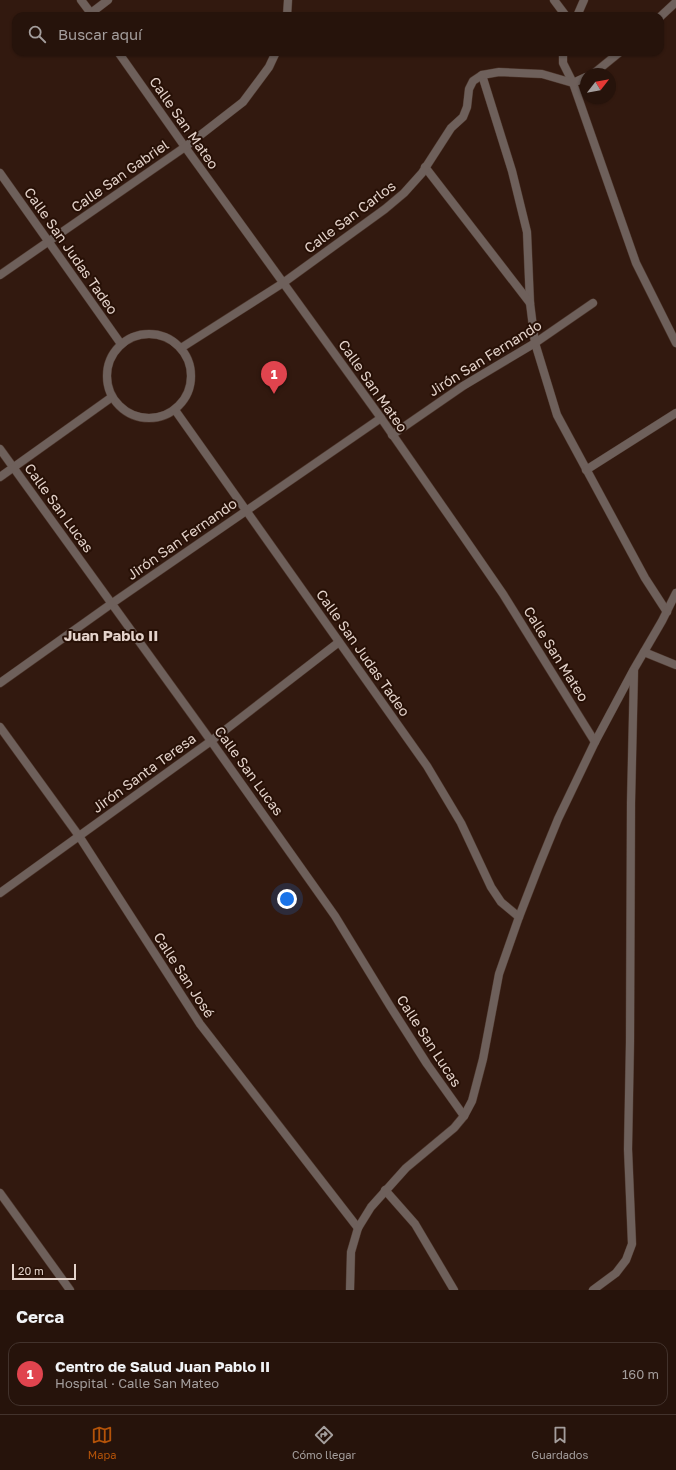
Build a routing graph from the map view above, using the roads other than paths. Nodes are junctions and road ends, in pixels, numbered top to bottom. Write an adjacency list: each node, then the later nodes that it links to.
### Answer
1 (81, 0): 7 (street)
2 (108, 0): 8 (street)
3 (288, 0): 9 (street)
4 (554, 0): 10 (street)
5 (584, 0): 11 (street)
6 (676, 2): 12 (street)
7 (90, 12)
8 (95, 12)
9 (287, 12)
10 (563, 12)
11 (579, 12)
12 (664, 13)
13 (121, 56): 21 (street, Calle San Mateo)
14 (274, 56): 21 (street, Calle San Gabriel)
15 (563, 56): 20 (street)
16 (615, 56): 17 (street)
17 (600, 68)
18 (482, 75): 20 (street); 22 (street, Calle San Carlos); 27 (street)
19 (580, 80): 20 (street)
20 (573, 83): 30 (street)
21 (185, 147): 24 (street, Calle San Gabriel); 26 (street, Calle San Mateo)
22 (425, 167): 26 (street, Calle San Carlos); 27 (street)
23 (0, 173): 24 (street, Calle San Judas Tadeo)
24 (49, 241): 25 (street, Calle San Gabriel); 31 (street, Calle San Judas Tadeo)
25 (0, 275)
26 (283, 283): 32 (street, Calle San Carlos); 36 (street, Calle San Mateo)
27 (530, 303): 29 (street)
28 (593, 303): 29 (street, Jirón San Fernando)
29 (536, 343): 37 (street, Jirón San Fernando); 40 (street)
30 (676, 343)
31 (121, 344): 32 (street); 33 (street)
32 (181, 348): 34 (street)
33 (112, 397): 34 (street); 39 (street)
34 (175, 410): 42 (street, Calle San Judas Tadeo)
35 (676, 413): 40 (street)
36 (381, 418): 37 (street, Calle San Mateo); 42 (street, Jirón San Fernando)
37 (392, 435): 53 (street, Calle San Mateo)
38 (0, 449): 39 (street, Calle San Lucas)
39 (14, 467): 41 (street); 44 (street, Calle San Lucas)
40 (586, 470): 45 (street)
41 (0, 477)
42 (247, 510): 44 (street, Jirón San Fernando); 46 (street, Calle San Judas Tadeo)
43 (676, 593): 45 (street)
44 (111, 604): 50 (street, Jirón San Fernando); 52 (street, Calle San Lucas)
45 (666, 612): 47 (street)
46 (339, 642): 52 (street, Jirón Santa Teresa); 56 (street, Calle San Judas Tadeo)
47 (644, 652): 48 (street); 49 (street)
48 (676, 665)
49 (634, 669): 53 (street); 64 (street)
50 (0, 683)
51 (0, 727): 54 (street, Calle San José)
52 (211, 740): 54 (street, Jirón Santa Teresa); 57 (street, Calle San Lucas)
53 (595, 742): 56 (street)
54 (79, 836): 55 (street, Jirón Santa Teresa); 60 (street, Calle San José)
55 (0, 893)
56 (519, 917): 57 (street)
57 (464, 1116): 58 (street)
58 (385, 1190): 60 (street); 63 (street)
59 (0, 1193): 61 (street)
60 (358, 1228): 62 (street)
61 (70, 1290)
62 (350, 1290)
63 (454, 1290)
64 (593, 1290)

